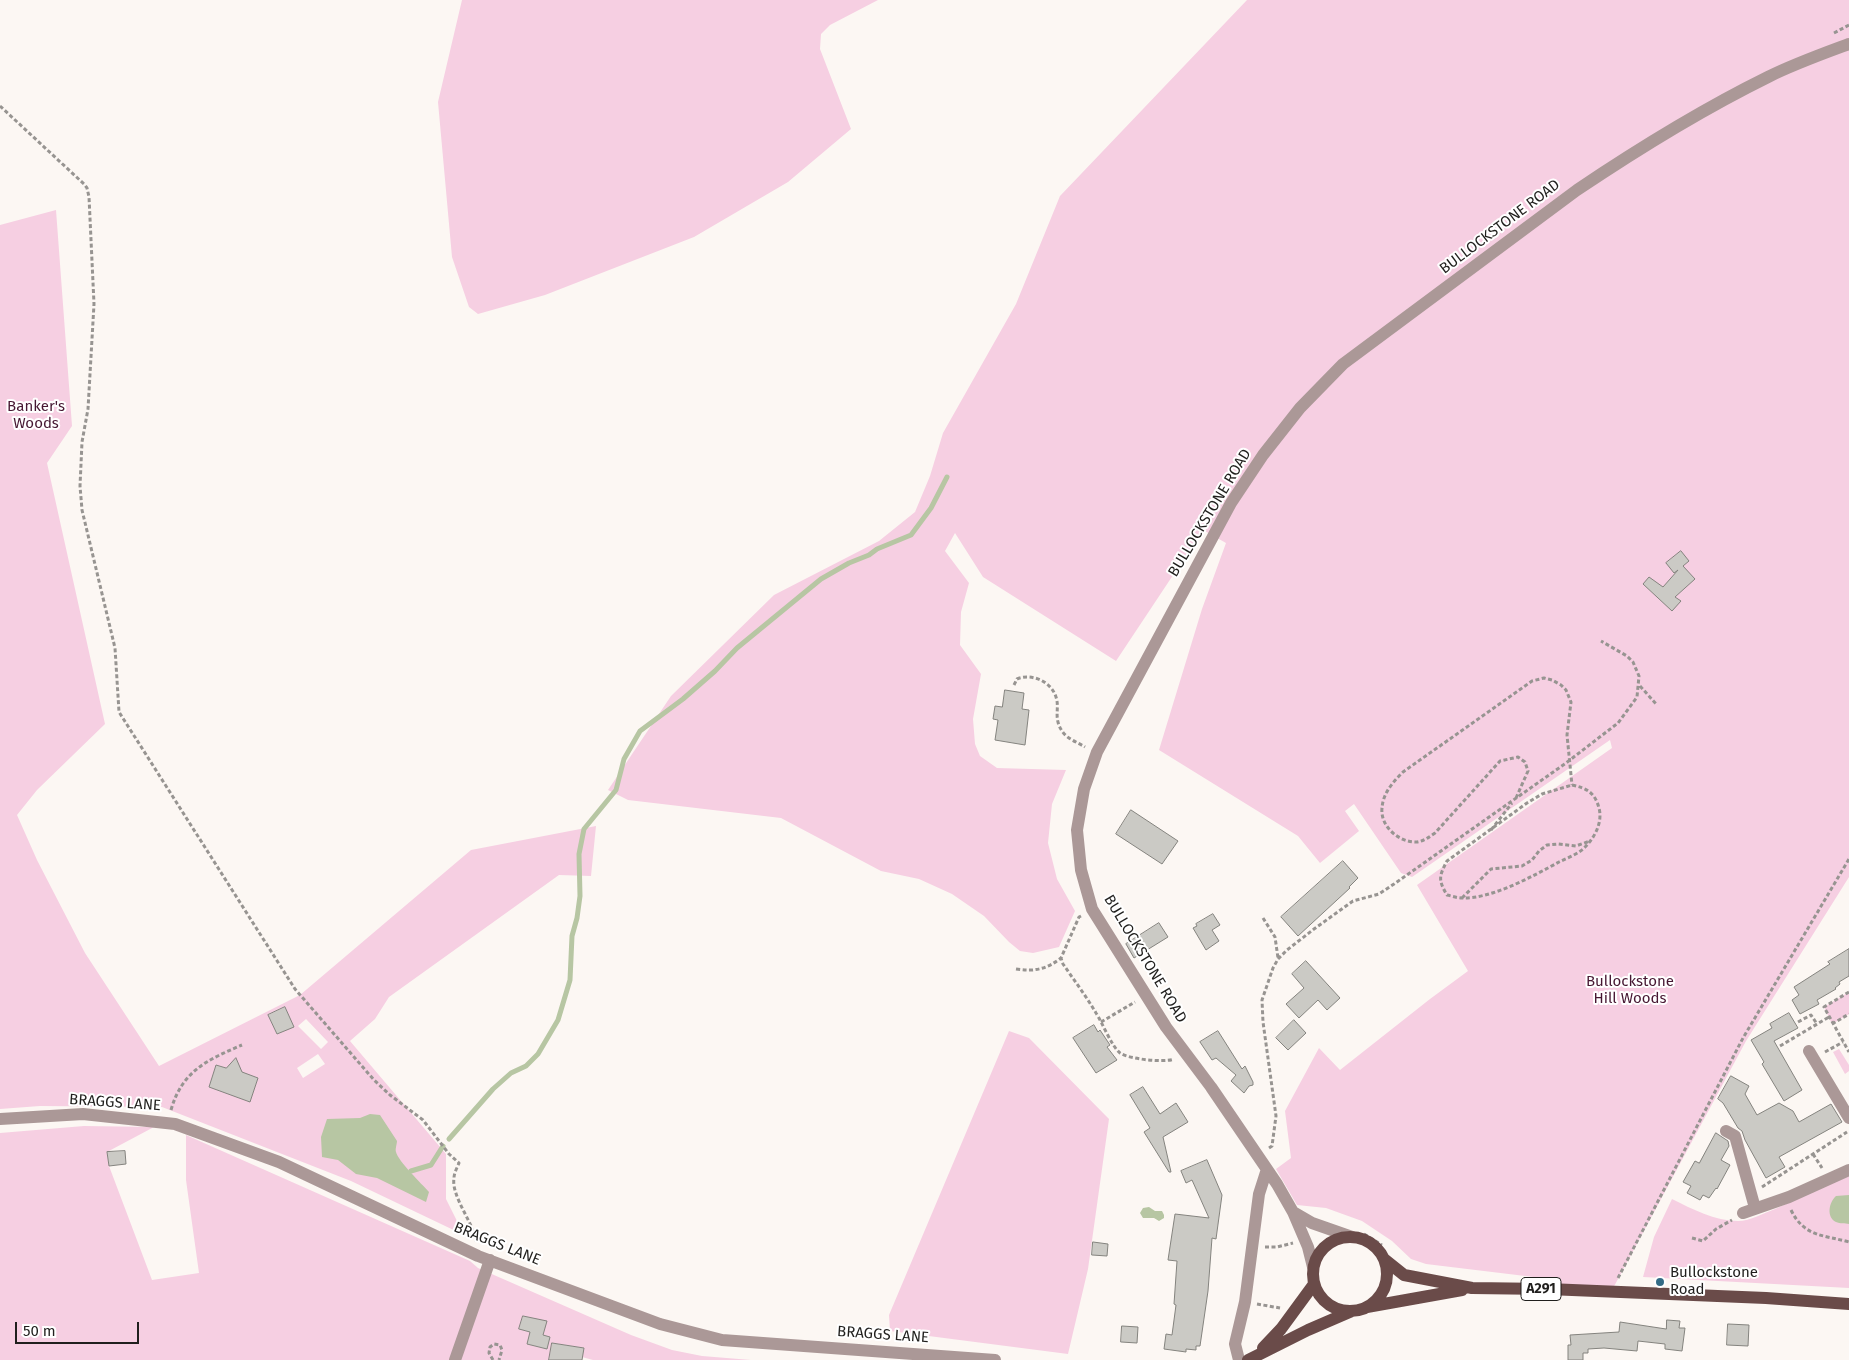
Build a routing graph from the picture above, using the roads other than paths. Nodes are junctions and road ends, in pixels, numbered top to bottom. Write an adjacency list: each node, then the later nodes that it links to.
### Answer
1 (1849, 44): 6 (street, BULLOCKSTONE ROAD)
2 (1812, 1055): 3 (street)
3 (1849, 1118)
4 (0, 1119): 10 (street, BRAGGS LANE)
5 (1726, 1131): 7 (street)
6 (1267, 1170): 8 (street, BULLOCKSTONE ROAD); 21 (street)
7 (1849, 1170)
8 (1293, 1212): 9 (street, BULLOCKSTONE ROAD); 12 (street, BULLOCKSTONE ROAD)
9 (1352, 1237): 11 (main road); 12 (main road)
10 (484, 1258): 19 (street); 20 (street, BRAGGS LANE)
11 (1384, 1259): 14 (main road, A291); 16 (main road)
12 (1313, 1267): 13 (main road)
13 (1314, 1284): 17 (main road); 18 (main road)
14 (1472, 1288): 15 (main road, A291); 16 (main road, A291)
15 (1849, 1304)
16 (1367, 1307): 17 (main road)
17 (1352, 1311): 18 (main road)
18 (1252, 1357)
19 (455, 1360)
20 (995, 1360)
21 (1239, 1360)

